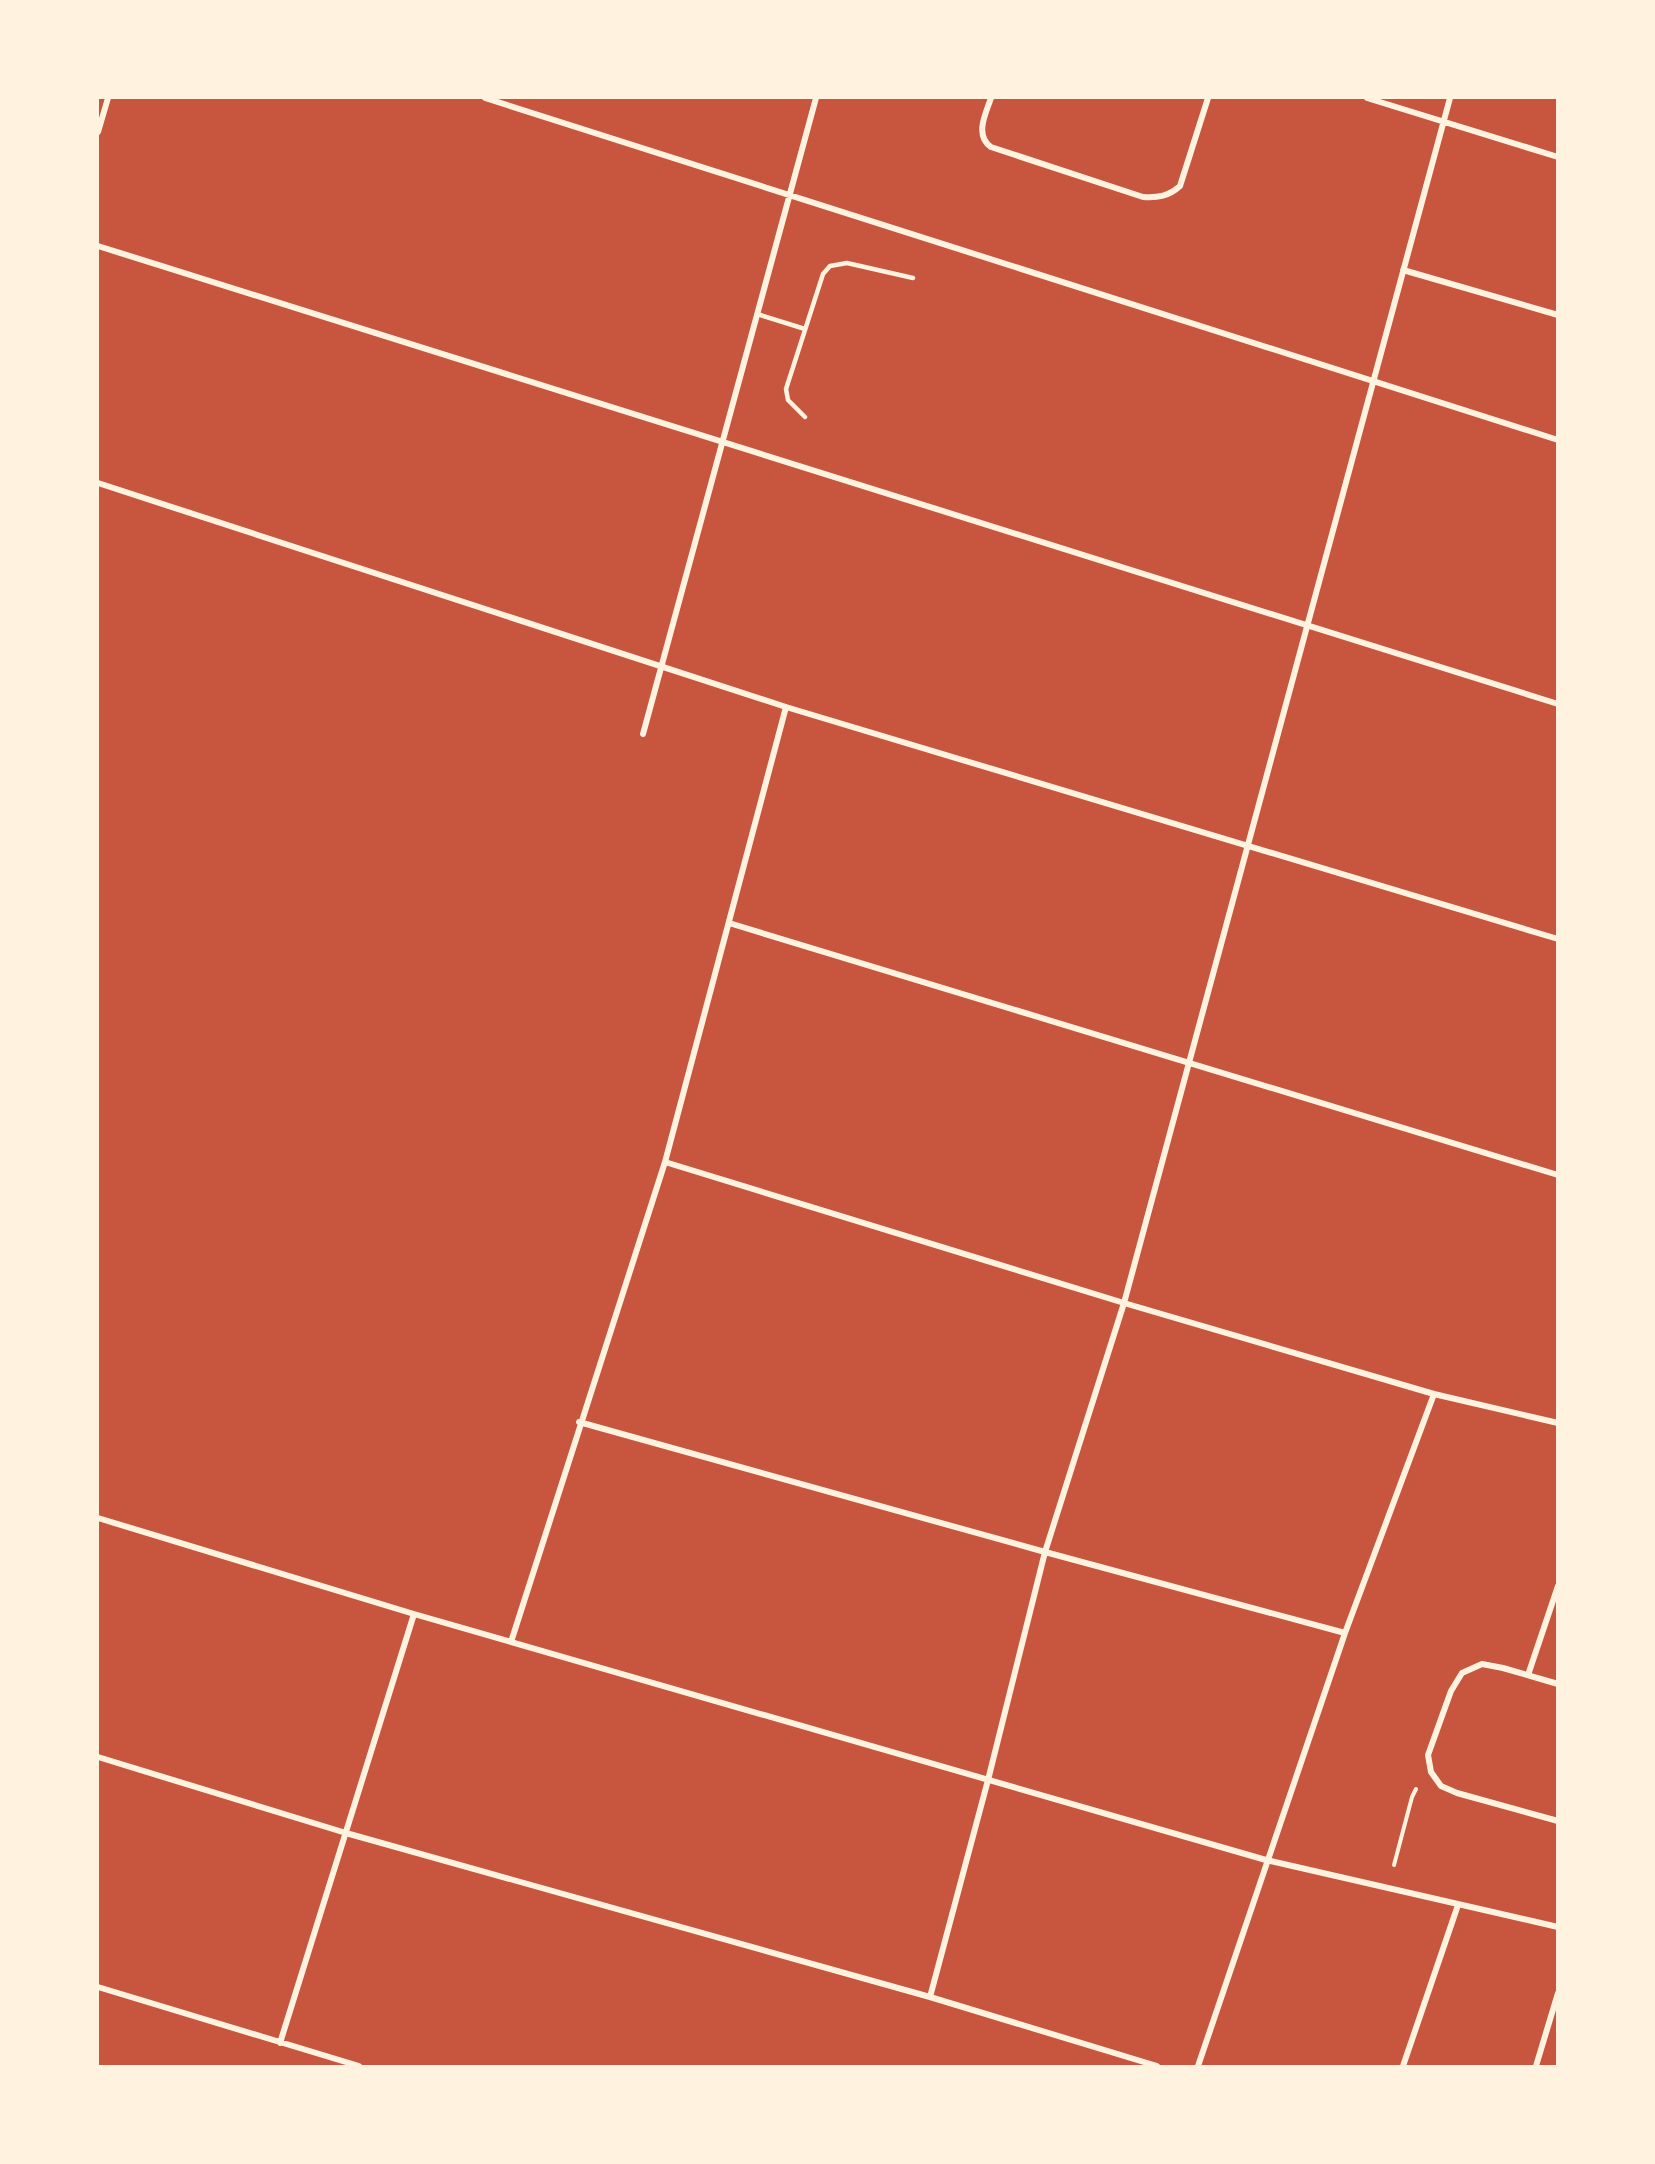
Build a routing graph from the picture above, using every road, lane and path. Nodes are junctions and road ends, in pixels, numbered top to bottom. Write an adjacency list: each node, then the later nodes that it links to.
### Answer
1 (108, 98): 9 (street)
2 (485, 98): 11 (street)
3 (816, 98): 11 (street)
4 (991, 98): 5 (street)
5 (1208, 98)
6 (1367, 98): 8 (street)
7 (1450, 98): 8 (street)
8 (1444, 121): 10 (street); 13 (street)
9 (98, 132)
10 (1557, 157)
11 (789, 195): 15 (street); 18 (street)
12 (98, 246): 21 (street)
13 (1404, 270): 16 (street); 18 (street)
14 (914, 278): 17 (lane)
15 (757, 314): 17 (lane); 21 (street)
16 (1557, 315)
17 (805, 329): 19 (lane)
18 (1373, 382): 20 (street); 23 (street)
19 (805, 417)
20 (1557, 440)
21 (723, 442): 23 (street); 24 (street)
22 (98, 483): 24 (street)
23 (1307, 626): 25 (street); 28 (street)
24 (662, 666): 26 (street); 27 (street)
25 (1557, 704)
26 (786, 706): 28 (street); 29 (street)
27 (643, 734)
28 (1247, 846): 30 (street); 31 (street)
29 (729, 923): 31 (street); 32 (street)
30 (1557, 939)
31 (1189, 1063): 33 (street); 34 (street)
32 (664, 1162): 34 (street); 36 (street)
33 (1557, 1175)
34 (1124, 1303): 35 (street); 39 (street)
35 (1434, 1394): 37 (street); 42 (street)
36 (579, 1422): 39 (street); 43 (street)
37 (1557, 1423)
38 (98, 1518): 41 (street)
39 (1045, 1552): 42 (street); 48 (street)
40 (1557, 1586): 44 (street)
41 (414, 1614): 43 (street); 50 (street)
42 (1345, 1633): 51 (street)
43 (511, 1642): 48 (street)
44 (1528, 1675): 45 (street); 47 (street)
45 (1557, 1684)
46 (98, 1757): 50 (street)
47 (1431, 1772): 49 (street); 52 (path)
48 (988, 1780): 51 (street); 57 (street)
49 (1557, 1821)
50 (346, 1833): 57 (street); 58 (street)
51 (1266, 1860): 52 (street); 61 (street)
52 (1388, 1889): 53 (street)
53 (1458, 1905): 54 (street); 62 (street)
54 (1557, 1927)
55 (98, 1987): 58 (street)
56 (1557, 1993): 63 (street)
57 (930, 1997): 60 (street)
58 (280, 2043): 59 (street)
59 (359, 2067)
60 (1157, 2067)
61 (1198, 2067)
62 (1402, 2067)
63 (1536, 2067)

